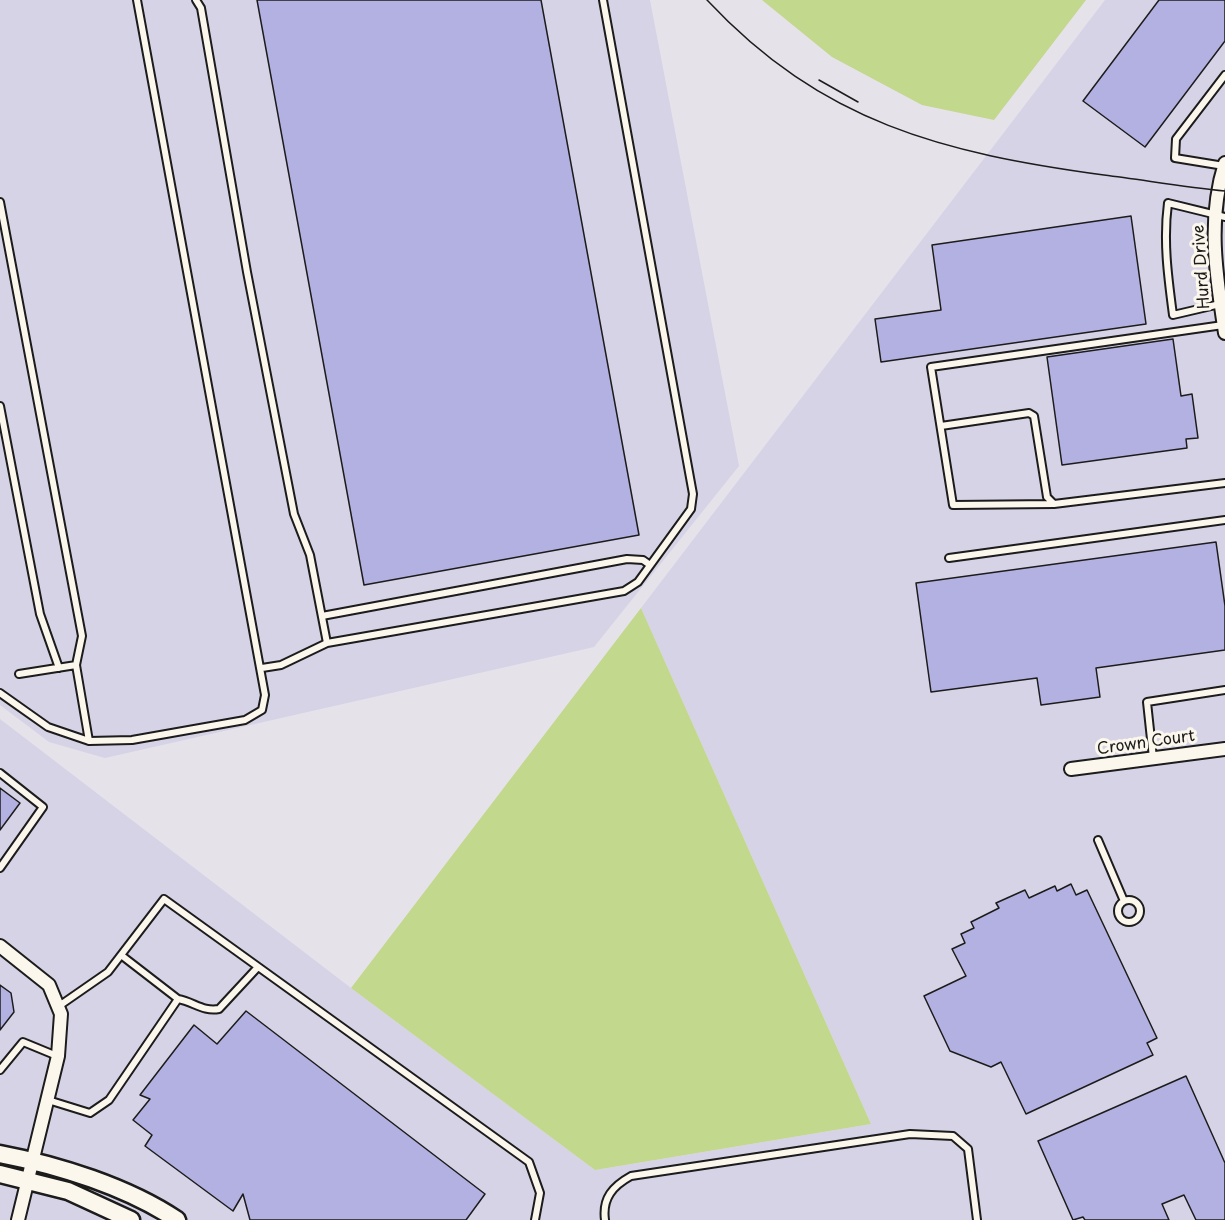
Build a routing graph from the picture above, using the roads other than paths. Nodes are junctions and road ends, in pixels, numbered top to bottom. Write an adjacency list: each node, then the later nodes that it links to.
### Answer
1 (137, 0): 21 (lane)
2 (196, 0): 17 (lane)
3 (603, 0): 16 (lane)
4 (1225, 75): 5 (lane)
5 (1225, 164): 7 (street, Hurd Drive)
6 (0, 202): 19 (lane)
7 (1220, 216): 8 (street, Hurd Drive); 8 (lane)
8 (1220, 304): 9 (street, Hurd Drive)
9 (1224, 329): 11 (lane)
10 (0, 406): 20 (lane)
11 (940, 426): 13 (lane); 13 (lane)
12 (1225, 483): 13 (lane)
13 (1054, 504)
14 (1225, 520): 15 (lane)
15 (949, 558)
16 (650, 565): 17 (lane); 18 (lane)
17 (322, 616): 18 (lane)
18 (327, 643): 21 (lane)
19 (76, 665): 20 (lane); 25 (lane)
20 (59, 668): 22 (lane)
21 (262, 668): 25 (lane)
22 (19, 674)
23 (1225, 690): 27 (lane)
24 (0, 693): 25 (lane)
25 (89, 741)
26 (1225, 749): 27 (street, Crown Court)
27 (1153, 759): 28 (street, Crown Court)
28 (1071, 769)
29 (0, 774): 31 (lane)
30 (1098, 840): 32 (lane)
31 (0, 868)
32 (1124, 901)
33 (0, 946): 37 (street)
34 (121, 955): 35 (lane); 36 (lane); 37 (lane)
35 (258, 967): 36 (lane); 48 (lane)
36 (178, 999): 40 (lane)
37 (59, 1006): 38 (street)
38 (58, 1056): 39 (lane); 40 (street)
39 (0, 1070)
40 (47, 1100): 42 (street)
41 (0, 1154): 42 (street)
42 (33, 1160): 44 (street); 47 (street)
43 (0, 1174): 44 (street)
44 (28, 1180): 45 (street); 46 (street)
45 (18, 1220)
46 (131, 1220)
47 (177, 1220)
48 (535, 1220)
49 (605, 1220): 50 (lane)
50 (977, 1220)

